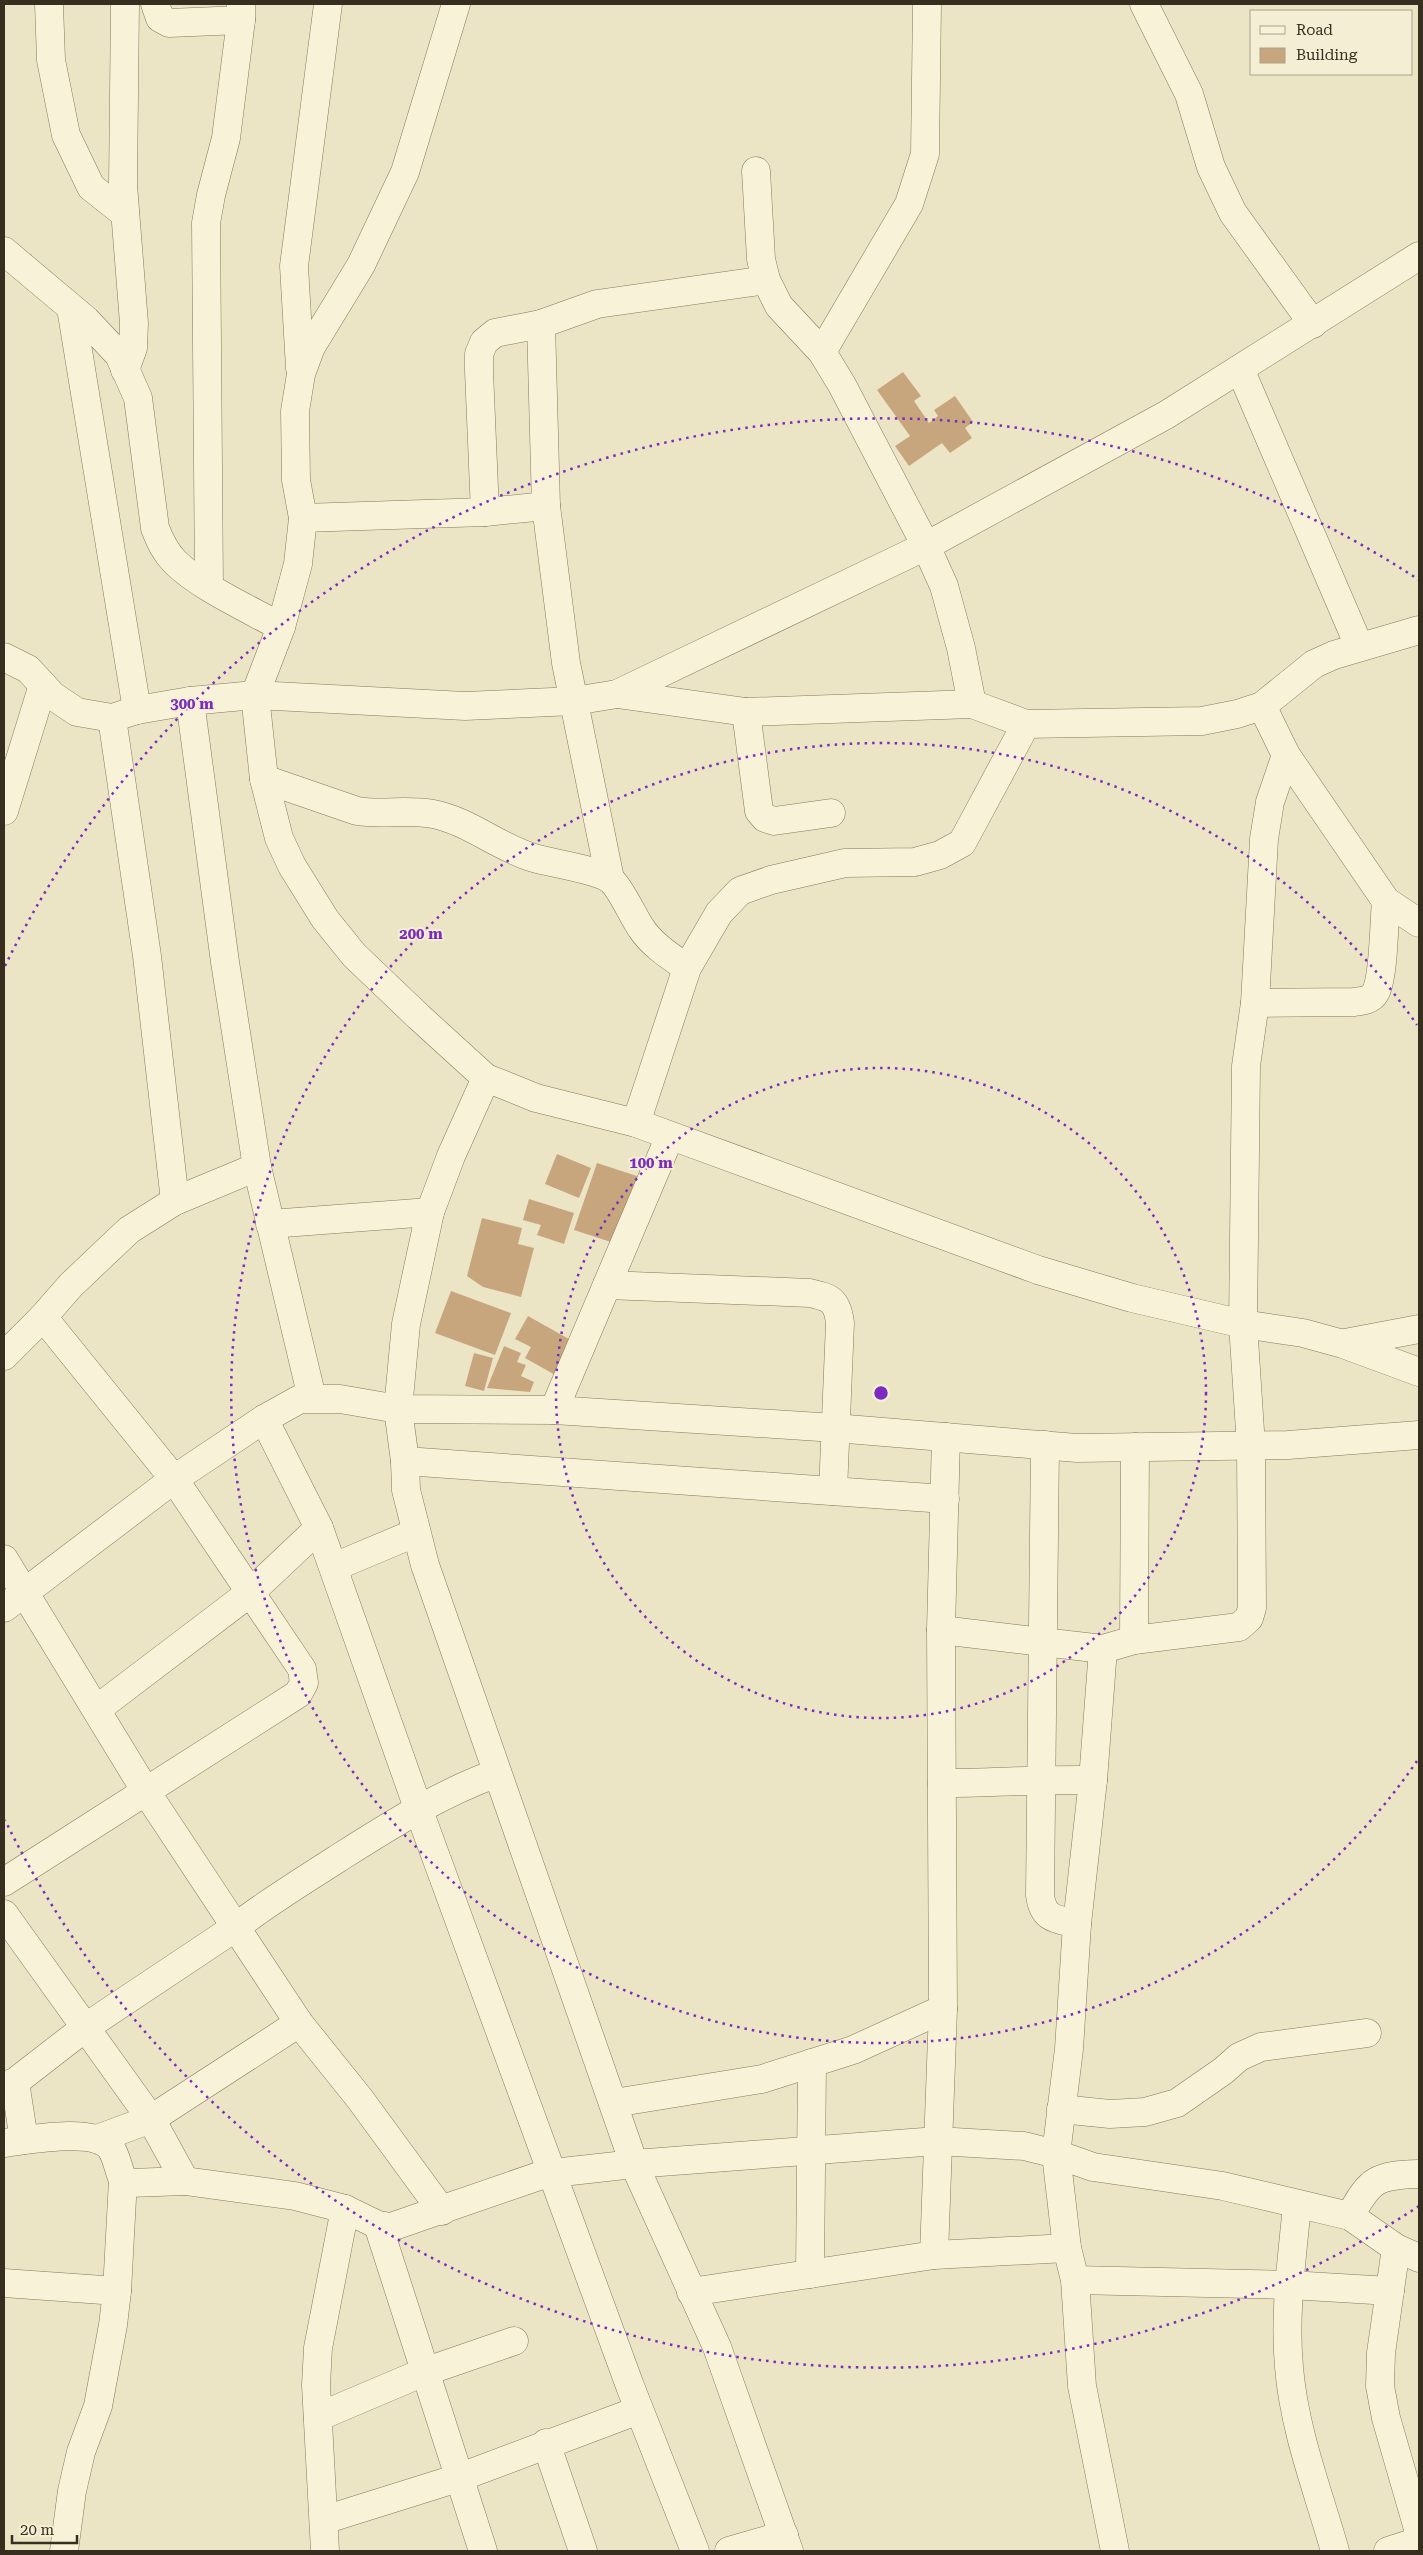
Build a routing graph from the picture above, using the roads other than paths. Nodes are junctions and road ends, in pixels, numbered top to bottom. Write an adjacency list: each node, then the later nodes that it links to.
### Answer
1 (49, 4): 10 (street)
2 (125, 4): 10 (street)
3 (155, 4): 8 (street)
4 (328, 4): 20 (street)
5 (456, 4): 20 (street)
6 (927, 4): 17 (street)
7 (1144, 4): 16 (street)
8 (241, 12): 25 (street)
9 (756, 171): 13 (street)
10 (125, 214): 19 (street)
11 (4, 252): 14 (street)
12 (1419, 256): 16 (street)
13 (766, 280): 15 (street); 17 (street)
14 (71, 308): 19 (street); 38 (street)
15 (541, 324): 21 (street); 22 (street)
16 (1313, 324): 18 (street)
17 (822, 352): 24 (street)
18 (1240, 369): 24 (street); 28 (street)
19 (126, 370): 25 (street)
20 (301, 374): 23 (street)
21 (546, 506): 22 (street); 34 (street)
22 (484, 512): 23 (street)
23 (303, 518): 26 (street)
24 (926, 546): 31 (street); 35 (street)
25 (209, 587): 26 (street)
26 (281, 627): 32 (street)
27 (1419, 630): 28 (street)
28 (1360, 646): 36 (street)
29 (4, 658): 30 (street)
30 (42, 685): 38 (street); 42 (street)
31 (617, 694): 34 (street); 37 (street)
32 (255, 696): 33 (street); 34 (street); 41 (street)
33 (190, 701): 38 (street); 52 (street)
34 (574, 701): 44 (street)
35 (972, 704): 37 (street); 39 (street)
36 (1262, 706): 39 (street); 40 (street)
37 (746, 712): 43 (street)
38 (124, 714): 53 (street)
39 (1026, 724): 47 (street)
40 (1286, 755): 45 (street); 48 (street)
41 (264, 779): 44 (street); 49 (street)
42 (4, 811)
43 (831, 813)
44 (610, 879): 47 (street)
45 (1386, 902): 46 (street); 48 (street)
46 (1419, 923)
47 (686, 968): 50 (street)
48 (1254, 1003): 58 (street)
49 (486, 1078): 50 (street); 54 (street)
50 (636, 1123): 51 (street)
51 (670, 1136): 56 (street); 58 (street)
52 (257, 1167): 53 (street); 55 (street)
53 (175, 1201): 57 (street)
54 (430, 1212): 55 (street); 64 (street)
55 (270, 1224): 63 (street)
56 (607, 1285): 65 (street); 67 (street)
57 (43, 1317): 61 (street); 74 (street)
58 (1243, 1324): 60 (street); 71 (street)
59 (1419, 1329): 60 (street)
60 (1343, 1344): 62 (street)
61 (4, 1356)
62 (1419, 1372)
63 (312, 1398): 64 (street); 66 (street)
64 (398, 1409): 65 (street); 73 (street)
65 (554, 1410): 67 (street)
66 (264, 1418): 74 (street); 77 (street)
67 (835, 1428): 69 (street); 75 (street)
68 (1419, 1435): 71 (street)
69 (946, 1437): 70 (street); 76 (street)
70 (1045, 1445): 72 (street); 86 (street)
71 (1251, 1446): 72 (street); 85 (street)
72 (1135, 1447): 85 (street)
73 (406, 1461): 75 (street); 78 (street)
74 (174, 1479): 81 (street); 82 (street)
75 (833, 1491): 76 (street)
76 (944, 1499): 84 (street)
77 (319, 1528): 80 (street); 82 (street)
78 (415, 1533): 80 (street); 89 (street)
79 (4, 1559): 81 (street)
80 (334, 1567): 94 (street)
81 (25, 1592): 83 (street); 88 (street)
82 (251, 1592): 88 (street); 93 (street)
83 (4, 1608)
84 (941, 1630): 86 (street); 92 (street)
85 (1134, 1640): 87 (street)
86 (1043, 1641): 87 (street); 90 (street)
87 (1103, 1649): 91 (street)
88 (96, 1709): 93 (street)
89 (497, 1773): 94 (street); 105 (street)
90 (1041, 1779): 91 (street); 92 (street); 97 (street)
91 (1093, 1780): 97 (street)
92 (942, 1783): 99 (street)
93 (145, 1790): 95 (street); 98 (street)
94 (418, 1808): 98 (street); 114 (street)
95 (4, 1882)
96 (4, 1914): 101 (street)
97 (1077, 1924): 106 (street)
98 (236, 1927): 100 (street); 101 (street)
99 (943, 2009): 103 (street); 109 (street)
100 (299, 2023): 107 (street); 120 (street)
101 (86, 2027): 104 (street); 107 (street)
102 (1367, 2033): 106 (street)
103 (812, 2063): 105 (street); 111 (street)
104 (9, 2084): 110 (street)
105 (614, 2103): 113 (street)
106 (1061, 2109): 112 (street)
107 (151, 2119): 108 (street); 117 (street)
108 (97, 2139): 110 (street); 116 (street)
109 (937, 2141): 111 (street); 112 (street); 125 (street)
110 (14, 2142)
111 (810, 2151): 113 (street); 126 (street)
112 (1056, 2154): 118 (street); 123 (street)
113 (634, 2164): 114 (street); 132 (street)
114 (554, 2173): 120 (street); 135 (street)
115 (1419, 2174): 121 (street)
116 (123, 2180): 117 (street); 130 (street)
117 (185, 2181): 119 (street)
118 (1297, 2204): 121 (street); 129 (street)
119 (345, 2209): 122 (street); 136 (street)
120 (442, 2211): 122 (street)
121 (1350, 2216): 124 (street)
122 (378, 2225): 134 (street)
123 (1067, 2248): 125 (street); 127 (street)
124 (1408, 2253): 131 (street)
125 (934, 2255): 126 (street)
126 (810, 2274): 132 (street)
127 (1075, 2280): 129 (street); 149 (street)
128 (4, 2284): 130 (street)
129 (1290, 2285): 131 (street); 150 (street)
130 (117, 2291): 143 (street)
131 (1390, 2291): 140 (street)
132 (691, 2292): 142 (street)
133 (514, 2341): 134 (street)
134 (424, 2372): 136 (street); 138 (street)
135 (639, 2410): 137 (street); 147 (street)
136 (318, 2417): 139 (street)
137 (546, 2443): 138 (street); 146 (street)
138 (458, 2478): 139 (street); 145 (street)
139 (324, 2520): 144 (street)
140 (1419, 2532)
141 (1419, 2541): 151 (street)
142 (786, 2543): 148 (street)
143 (64, 2551)
144 (325, 2551)
145 (483, 2551)
146 (582, 2551)
147 (695, 2551)
148 (729, 2551)
149 (1115, 2551)
150 (1335, 2551)
151 (1388, 2551)

